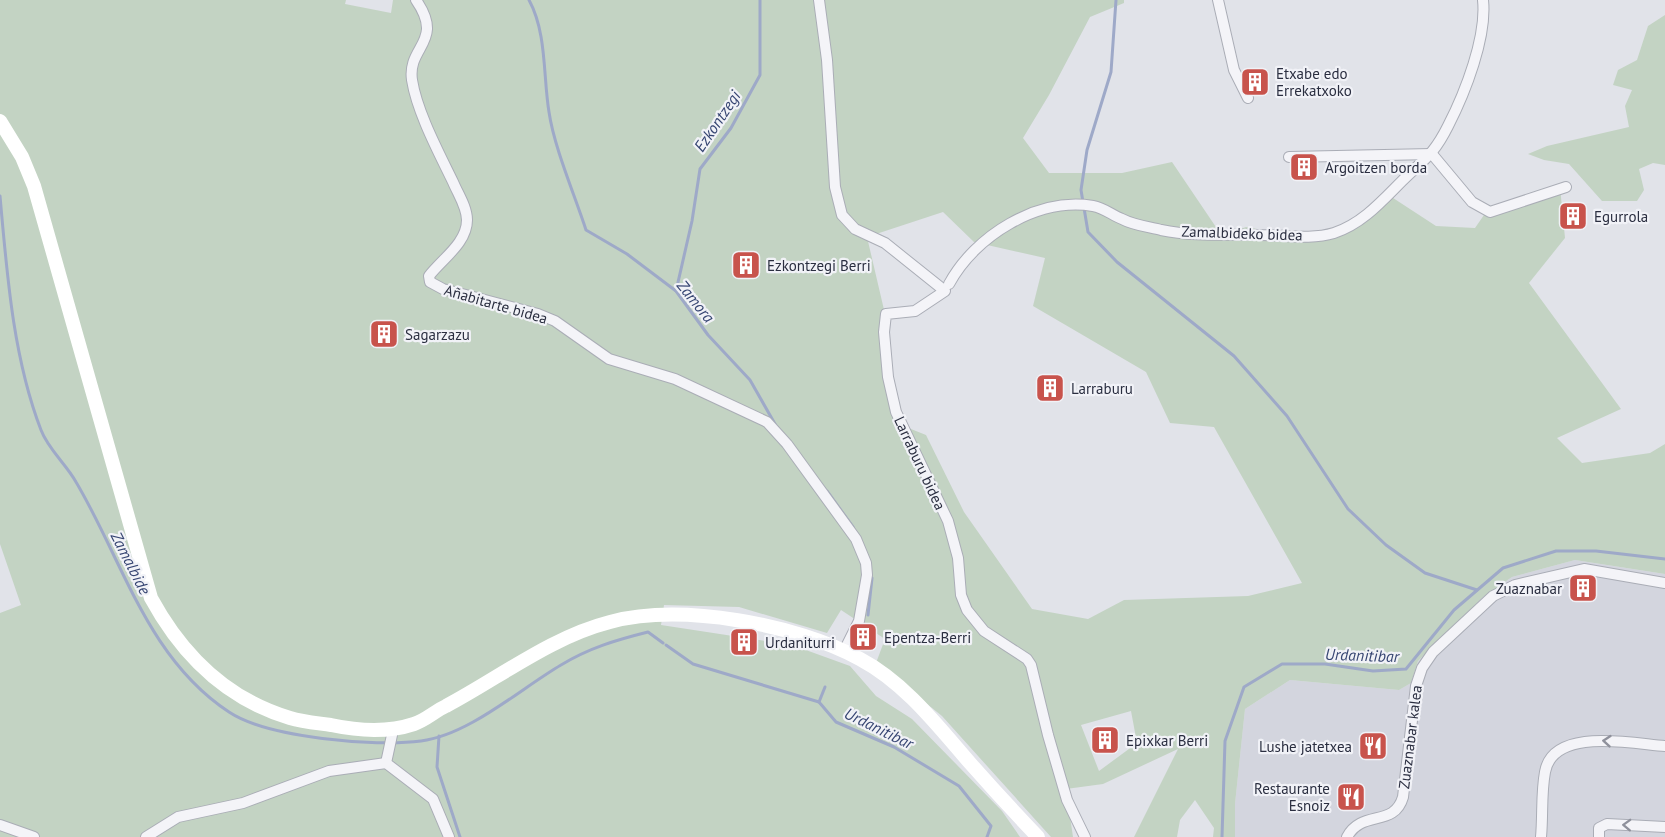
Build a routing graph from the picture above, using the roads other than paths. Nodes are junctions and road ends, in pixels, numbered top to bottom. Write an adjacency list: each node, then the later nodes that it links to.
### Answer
1 (416, 0): 12 (street, Añabitarte bidea)
2 (819, 0): 25 (street, Larraburu bidea)
3 (1218, 0): 5 (street)
4 (1483, 0): 7 (street, Zamalbideko bidea)
5 (1248, 98)
6 (0, 121): 15 (main road)
7 (1432, 154): 8 (street); 9 (street); 10 (street, Zamalbideko bidea)
8 (1289, 157)
9 (1566, 187)
10 (949, 284)
11 (1665, 583): 26 (street, Zuaznabar kalea)
12 (844, 651): 13 (main road); 24 (main road)
13 (431, 711): 14 (main road); 16 (main road)
14 (376, 723): 15 (main road); 16 (main road)
15 (332, 725): 16 (main road)
16 (392, 735): 18 (street)
17 (1665, 746): 27 (street, one-way to 27)
18 (387, 759): 22 (street); 23 (street)
19 (0, 825): 21 (street)
20 (1665, 827): 28 (street, one-way to 28)
21 (34, 837)
22 (146, 837)
23 (449, 837)
24 (1038, 837)
25 (1085, 837)
26 (1347, 837)
27 (1541, 837)
28 (1599, 837)

